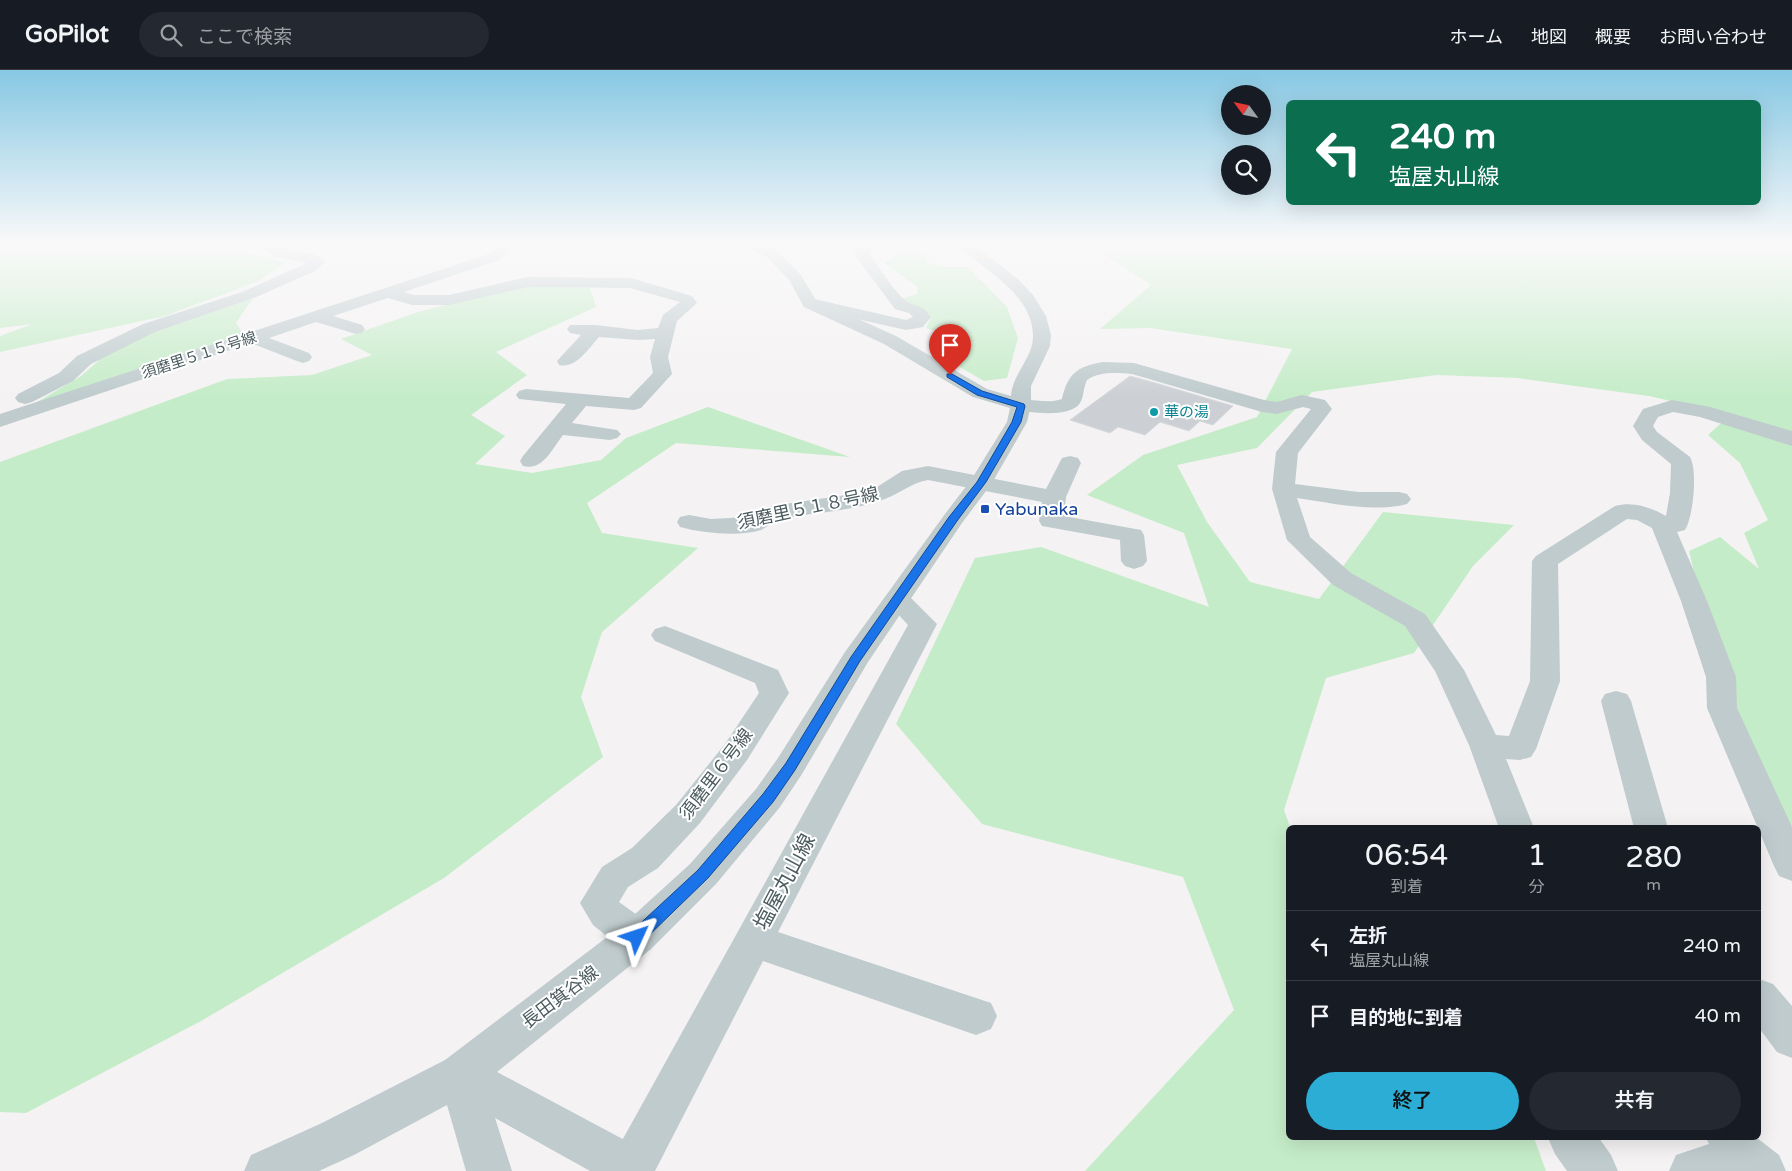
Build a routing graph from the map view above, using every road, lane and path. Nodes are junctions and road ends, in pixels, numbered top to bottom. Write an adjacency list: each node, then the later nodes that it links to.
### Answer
1 (249, 294): 22 (street)
2 (380, 294): 10 (street, 須磨里５１５号線)
3 (394, 294): 4 (street)
4 (474, 294)
5 (670, 294): 15 (street)
6 (805, 294): 9 (street)
7 (893, 294): 9 (street)
8 (1024, 294): 21 (street, 長田箕谷線)
9 (810, 303): 21 (street)
10 (316, 316): 11 (street); 16 (street, 須磨里５１５号線)
11 (356, 329)
12 (576, 329): 14 (street)
13 (1059, 329): 21 (street, 長田箕谷線)
14 (596, 330): 15 (street); 18 (street)
15 (665, 333): 20 (street)
16 (251, 337): 17 (street); 23 (street, 須磨里５１５号線)
17 (303, 357)
18 (566, 360)
19 (526, 395): 20 (street)
20 (581, 399): 24 (street)
21 (1021, 406): 29 (street, 長田箕谷線); 30 (street)
22 (0, 411)
23 (0, 421)
24 (557, 428): 25 (street); 27 (street)
25 (610, 434)
26 (1792, 440): 34 (street)
27 (531, 461)
28 (1070, 463): 31 (street)
29 (981, 482): 31 (street, 須磨里５１８号線); 33 (street, 須磨里５１８号線); 36 (street, 長田箕谷線)
30 (1284, 489): 32 (street); 39 (street)
31 (1054, 497): 35 (street)
32 (1399, 499)
33 (689, 522)
34 (1662, 524): 39 (street); 42 (street)
35 (1134, 561)
36 (896, 599): 43 (street, 長田箕谷線); 44 (street, 塩屋丸山線)
37 (665, 635): 43 (street, 須磨里６号線)
38 (1616, 701): 41 (street)
39 (1485, 745): 40 (street)
40 (1516, 825)
41 (1650, 825)
42 (1792, 866)
43 (637, 937): 48 (street, 長田箕谷線)
44 (753, 941): 46 (street); 51 (street, 塩屋丸山線)
45 (1761, 999): 47 (street)
46 (976, 1016)
47 (1792, 1038)
48 (460, 1075): 51 (street); 52 (street, 長田箕谷線); 53 (street)
49 (1572, 1140): 54 (street)
50 (1745, 1155): 55 (street)
51 (631, 1170)
52 (267, 1171)
53 (489, 1171)
54 (1595, 1171)
55 (1692, 1171)

